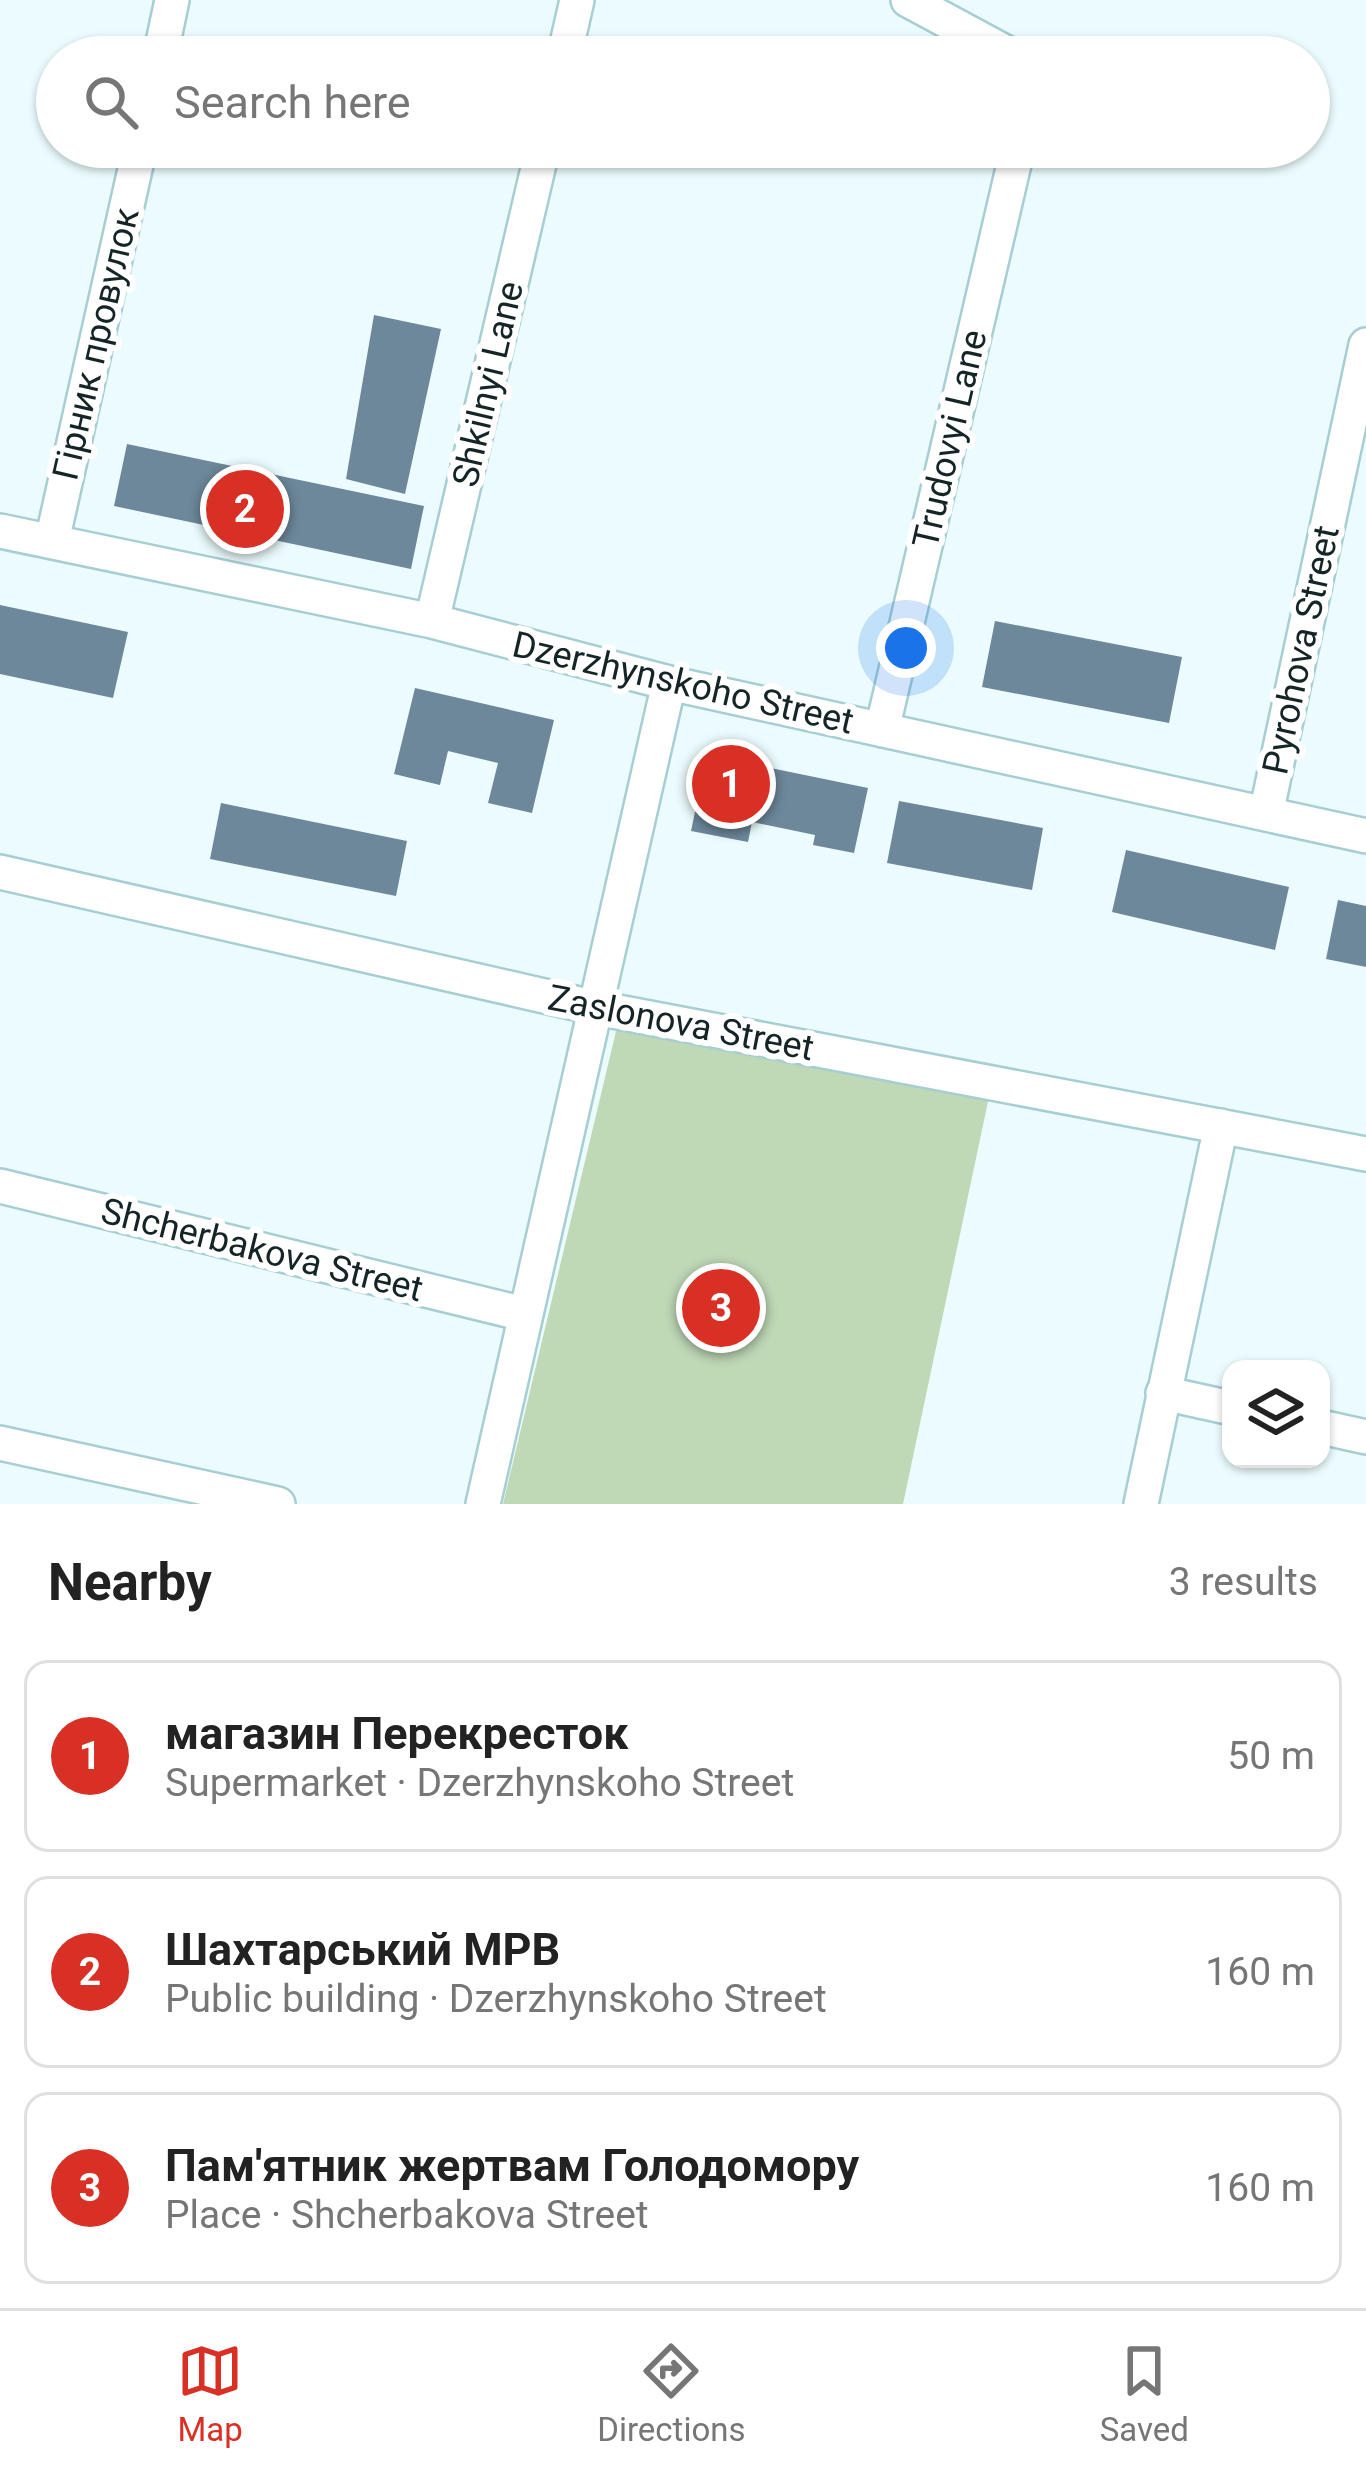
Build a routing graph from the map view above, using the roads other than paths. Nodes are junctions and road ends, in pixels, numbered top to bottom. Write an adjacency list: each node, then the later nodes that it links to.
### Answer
1 (172, 0): 4 (street)
2 (578, 0): 5 (street)
3 (908, 0): 6 (street)
4 (164, 36)
5 (569, 36)
6 (975, 36)
7 (135, 168): 12 (street, Гірник провулок)
8 (538, 168): 13 (street, Shkilnyi Lane)
9 (1013, 168): 15 (street, Trudovyi Lane)
10 (1366, 345): 16 (street, Pyrohova Street)
11 (0, 531): 12 (street, Dzerzhynskoho Street)
12 (52, 541): 13 (street, Dzerzhynskoho Street)
13 (432, 621): 14 (street, Dzerzhynskoho Street)
14 (669, 683): 15 (street, Dzerzhynskoho Street); 19 (street)
15 (882, 730): 16 (street, Dzerzhynskoho Street)
16 (1266, 814): 17 (street, Dzerzhynskoho Street)
17 (1366, 836)
18 (0, 872): 19 (street, Zaslonova Street)
19 (597, 1008): 20 (street, Zaslonova Street); 23 (street)
20 (1221, 1126): 21 (street, Zaslonova Street); 24 (street)
21 (1366, 1154)
22 (0, 1186): 23 (street, Shcherbakova Street)
23 (524, 1314): 30 (street)
24 (1163, 1393): 25 (street); 31 (street)
25 (1222, 1406)
26 (1330, 1429): 27 (street)
27 (1366, 1437)
28 (0, 1443): 29 (street)
29 (278, 1504)
30 (483, 1504)
31 (1141, 1504)

